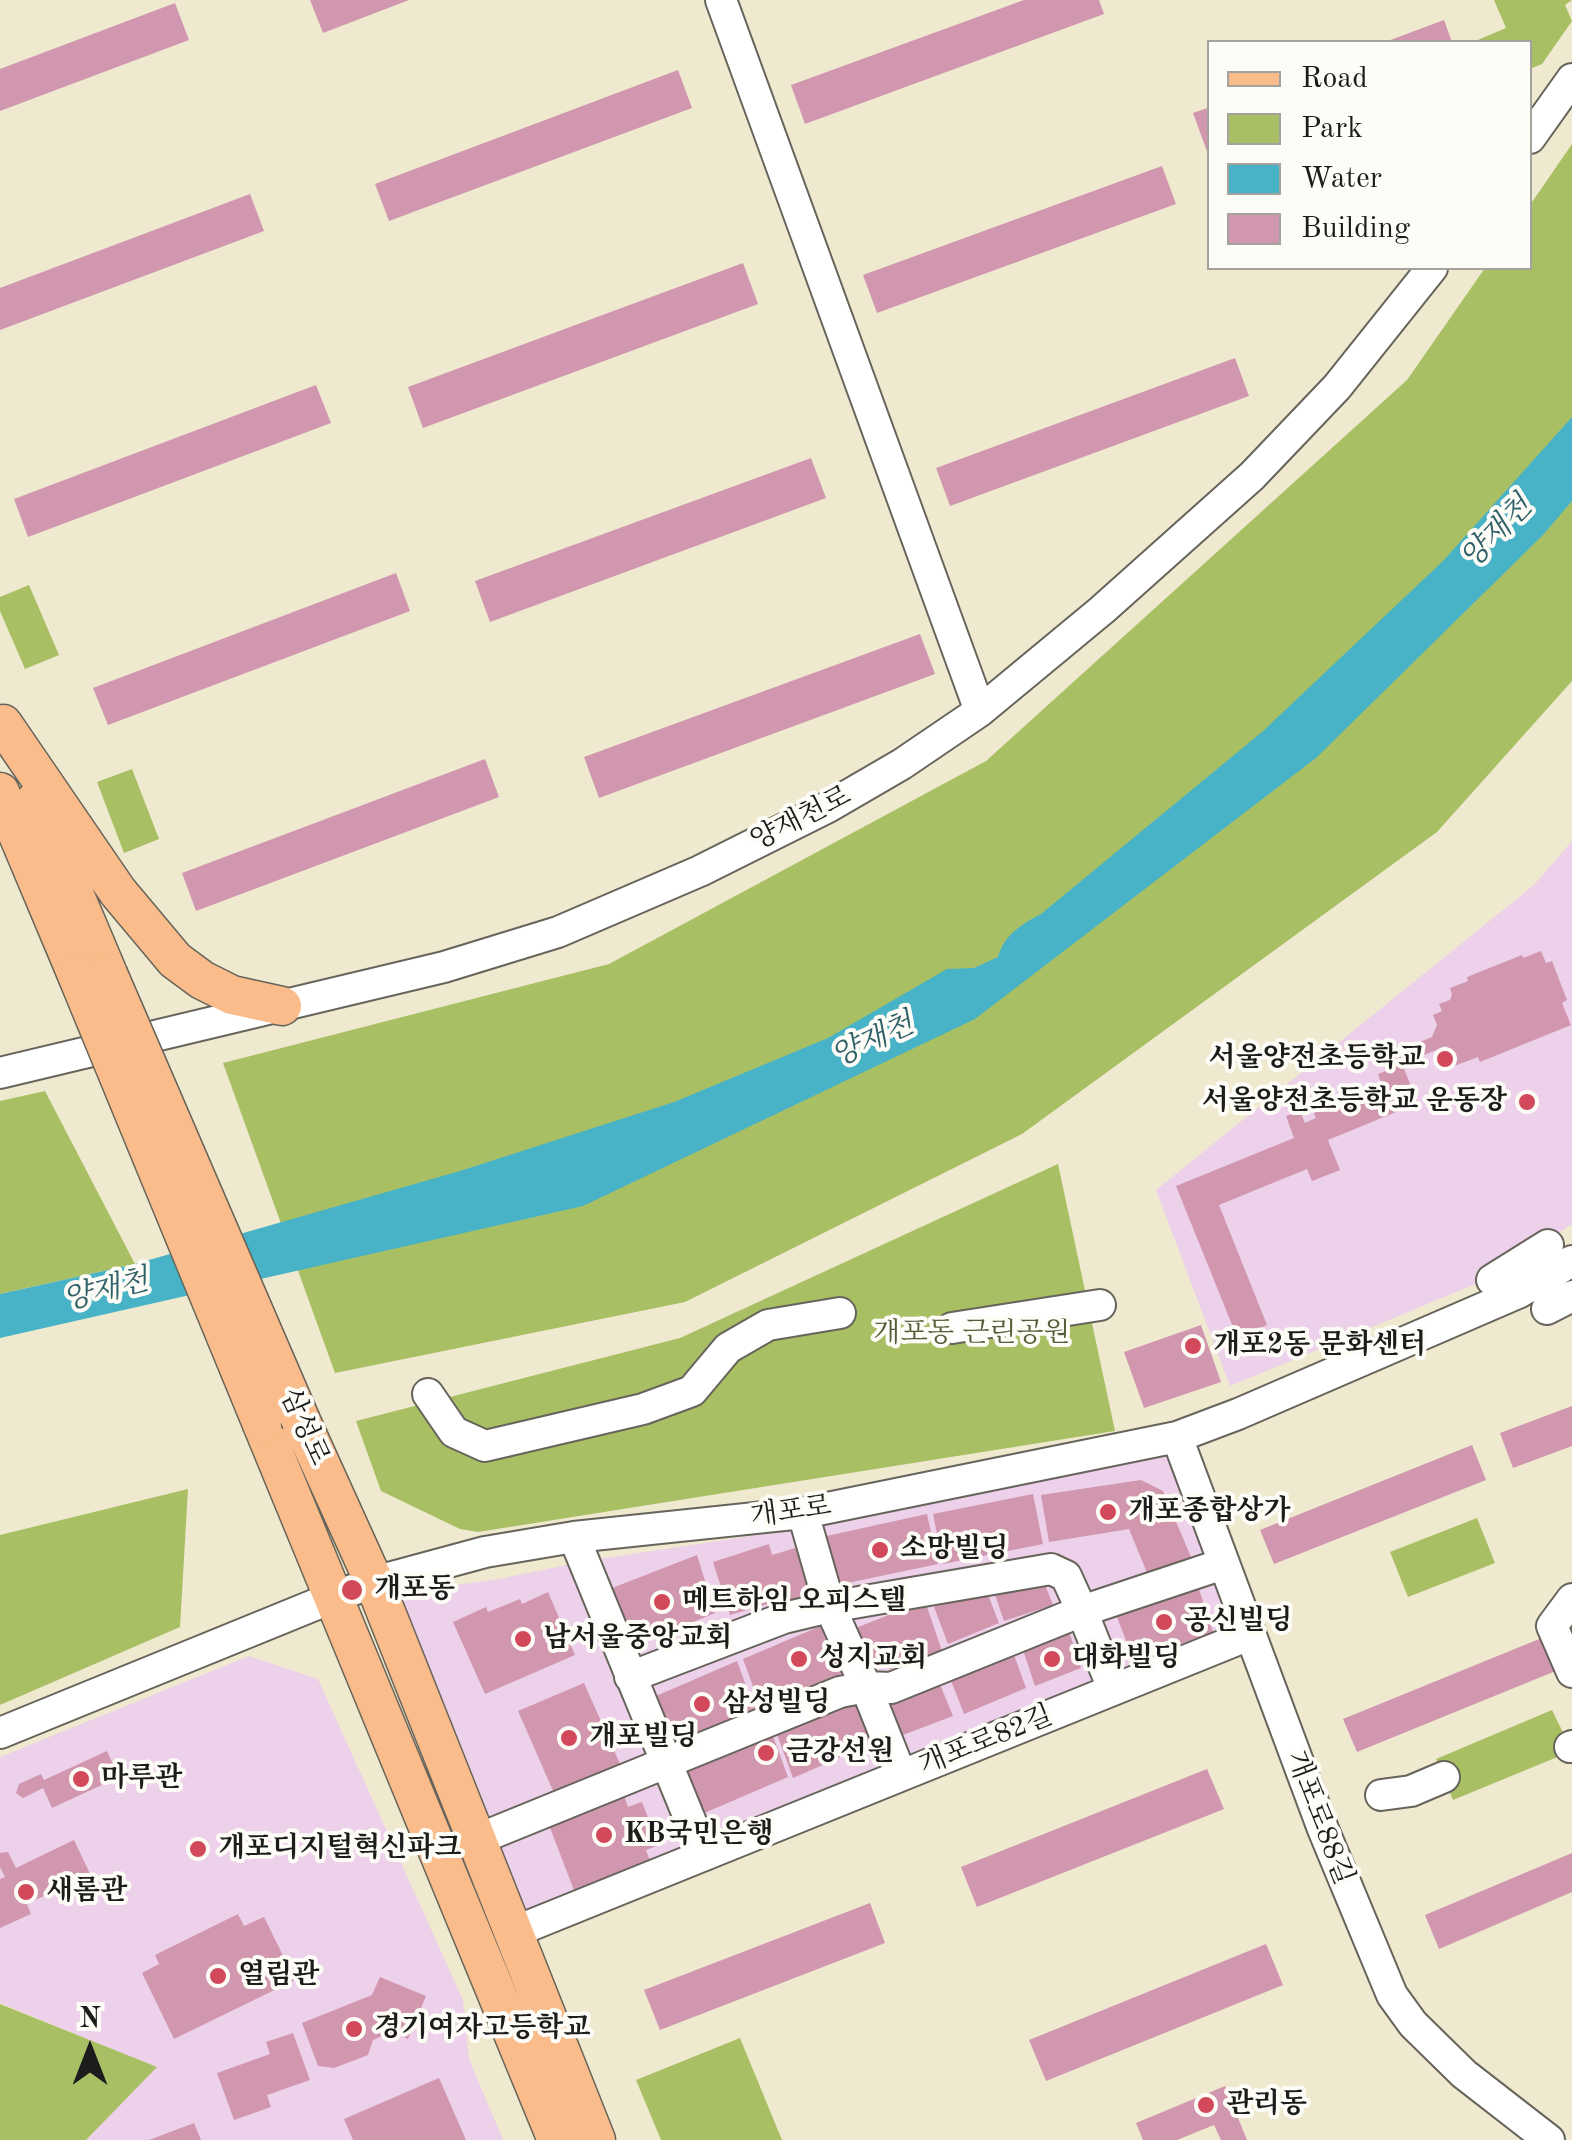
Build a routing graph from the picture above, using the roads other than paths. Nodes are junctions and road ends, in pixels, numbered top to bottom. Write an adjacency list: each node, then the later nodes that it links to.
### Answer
1 (722, 0): 5 (street)
2 (1572, 79): 3 (street)
3 (1532, 135)
4 (1430, 270): 5 (street, 양재천로)
5 (980, 711): 9 (street, 양재천로)
6 (1, 721): 8 (main road, 삼성로); 9 (main road)
7 (0, 792): 8 (main road, 삼성로)
8 (93, 975): 21 (main road, 삼성로, bridge); 22 (main road, 삼성로, bridge)
9 (282, 1006): 10 (street, 양재천로)
10 (0, 1073)
11 (1560, 1253): 12 (street); 17 (street, 개포로)
12 (1492, 1280)
13 (1100, 1305): 15 (street)
14 (840, 1313): 16 (street)
15 (952, 1328)
16 (428, 1394)
17 (1177, 1437): 18 (street, 개포로); 20 (street, 개포로88길)
18 (803, 1512): 19 (street, 개포로); 24 (street)
19 (574, 1536): 21 (street, 개포로); 28 (street)
20 (1223, 1564): 25 (street); 26 (street, 개포로88길)
21 (374, 1582): 22 (street, 개포로); 36 (main road, 삼성로)
22 (334, 1597): 31 (street, 개포로); 39 (main road, 삼성로)
23 (1572, 1599): 27 (street)
24 (830, 1607): 25 (street); 28 (street); 29 (street)
25 (1082, 1611): 29 (street); 30 (street)
26 (1250, 1634): 30 (street, 개포로82길); 41 (street, 개포로88길)
27 (1572, 1672)
28 (630, 1678): 32 (street)
29 (866, 1687): 32 (street); 33 (street)
30 (1113, 1690): 33 (street, 개포로82길)
31 (0, 1733)
32 (665, 1762): 36 (street); 37 (street)
33 (901, 1775): 37 (street, 개포로82길)
34 (1444, 1778): 35 (street)
35 (1380, 1794)
36 (476, 1840): 38 (main road, 삼성로)
37 (704, 1854): 38 (street, 개포로82길)
38 (514, 1932): 40 (main road, 삼성로)
39 (558, 2140)
40 (596, 2140)
41 (1549, 2140)

